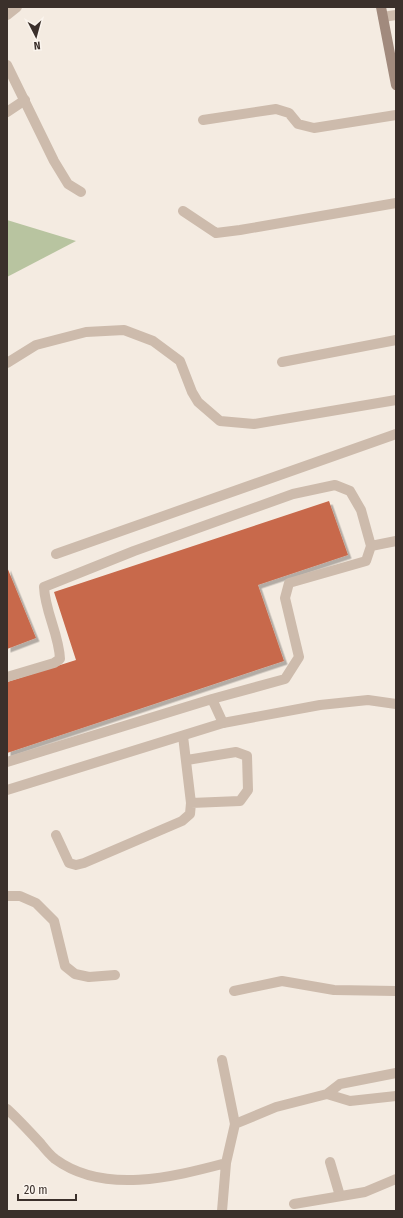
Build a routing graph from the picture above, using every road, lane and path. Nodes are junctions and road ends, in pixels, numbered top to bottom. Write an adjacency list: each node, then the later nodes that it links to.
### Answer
1 (17, 7): 3 (street)
2 (382, 12): 4 (street); 6 (main road)
3 (7, 15)
4 (396, 15)
5 (7, 66): 7 (street)
6 (396, 86)
7 (25, 100): 8 (street); 11 (street)
8 (7, 112)
9 (396, 115): 10 (street)
10 (203, 120)
11 (81, 192)
12 (396, 203): 13 (street)
13 (183, 211)
14 (396, 340): 15 (street)
15 (282, 362)
16 (7, 363): 17 (street)
17 (396, 400)
18 (396, 434): 21 (street)
19 (396, 541): 20 (street)
20 (371, 546): 22 (street); 23 (street)
21 (56, 554)
22 (7, 677)
23 (212, 699): 25 (street); 28 (street)
24 (396, 704): 25 (street)
25 (223, 723): 26 (street)
26 (183, 736): 27 (street); 29 (street)
27 (187, 760): 30 (street); 30 (street)
28 (7, 762)
29 (7, 790)
30 (191, 803): 31 (street)
31 (56, 835)
32 (7, 896): 33 (street)
33 (115, 975)
34 (234, 991): 35 (street)
35 (396, 992)
36 (222, 1060): 41 (street)
37 (396, 1073): 38 (street)
38 (326, 1094): 39 (street); 41 (street)
39 (396, 1096)
40 (7, 1109): 43 (street)
41 (234, 1124): 43 (street)
42 (330, 1162): 45 (street)
43 (226, 1163): 47 (street)
44 (396, 1179): 45 (street)
45 (340, 1196): 46 (street)
46 (294, 1204)
47 (222, 1211)

